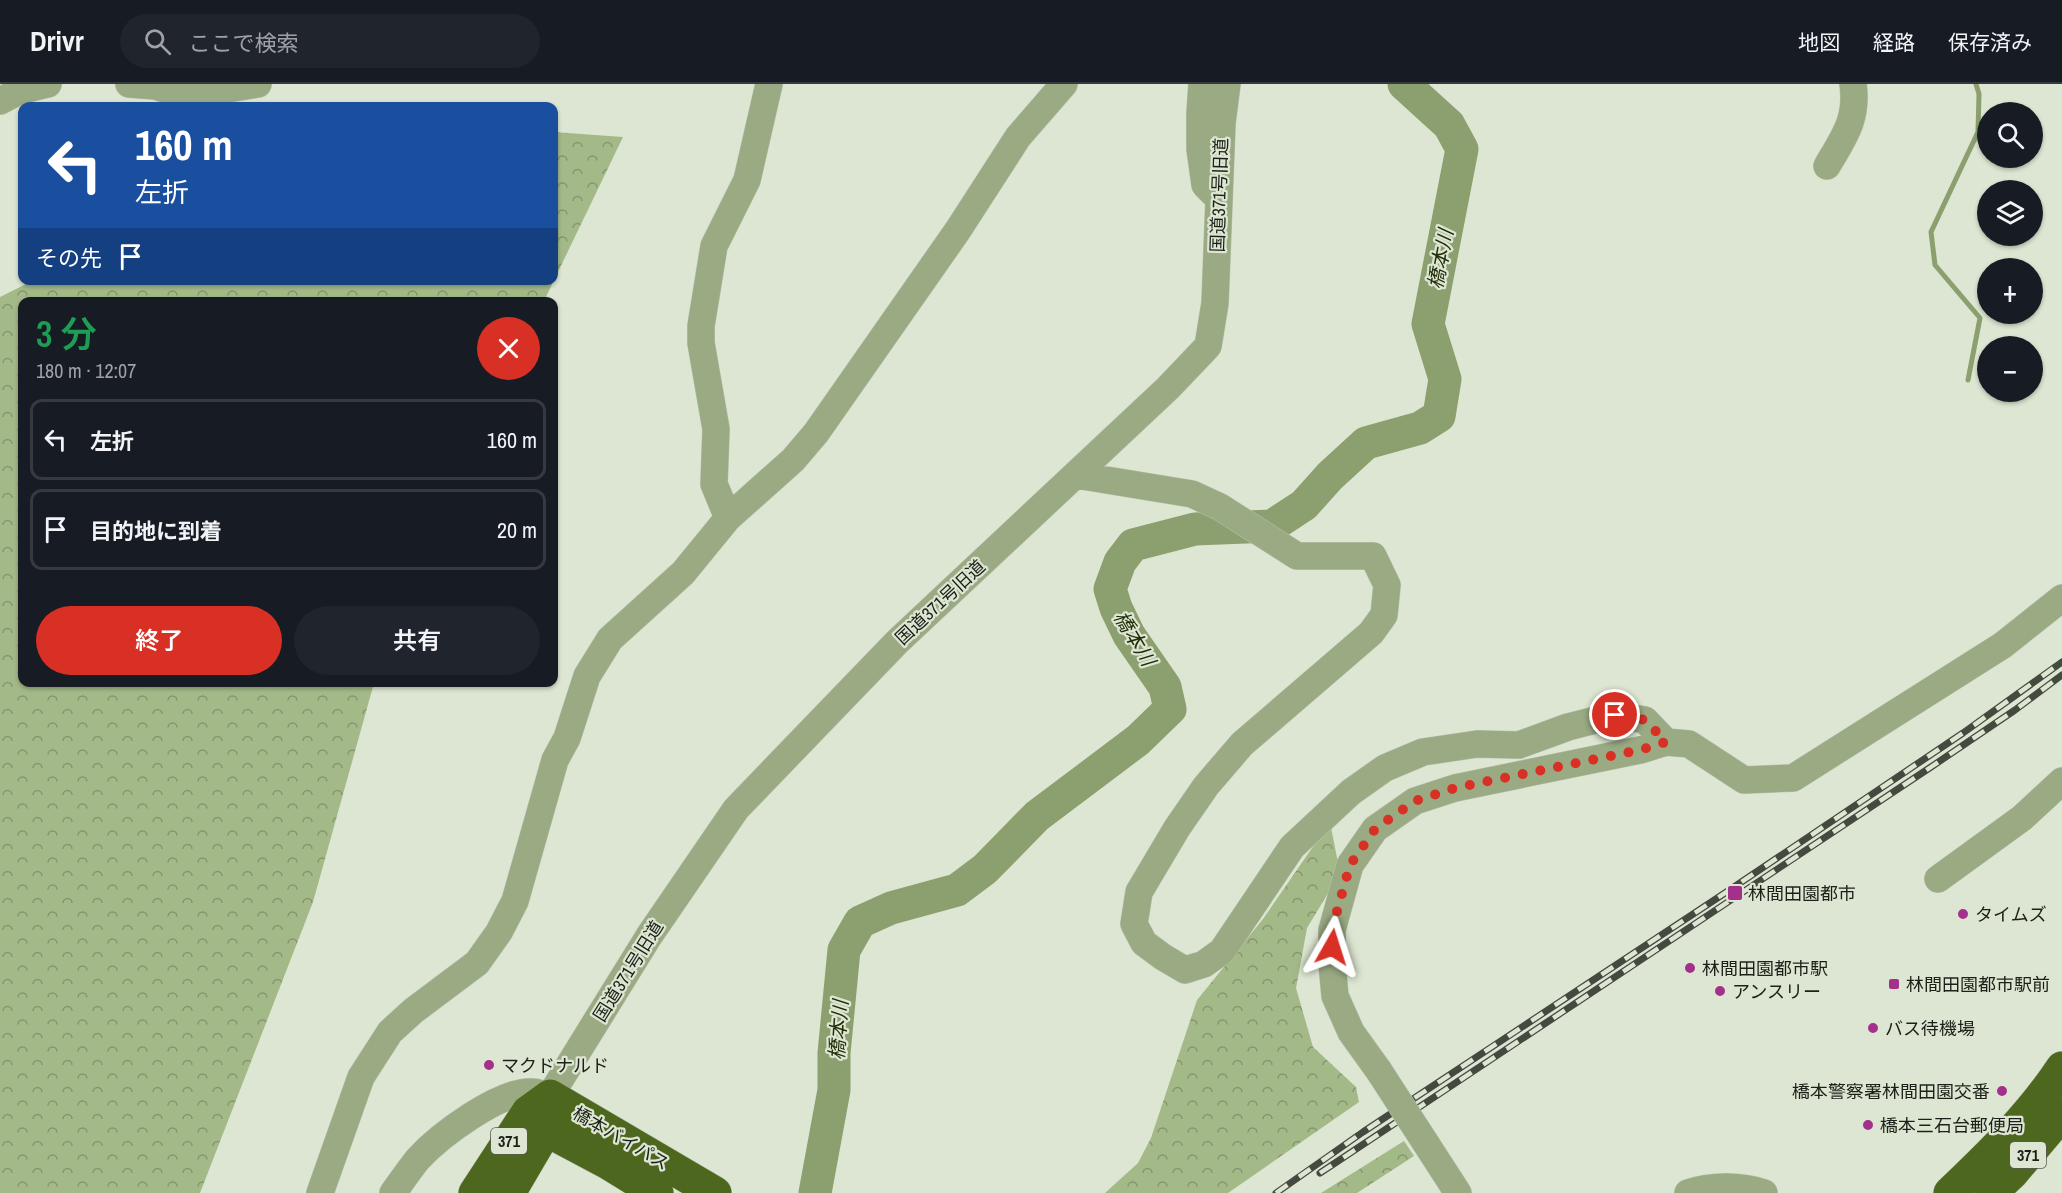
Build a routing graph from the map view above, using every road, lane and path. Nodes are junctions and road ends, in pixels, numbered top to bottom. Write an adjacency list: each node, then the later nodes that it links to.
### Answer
1 (48, 84): 9 (street)
2 (129, 84): 3 (street)
3 (258, 84)
4 (769, 84): 13 (street)
5 (1064, 84): 13 (street)
6 (1202, 84): 11 (street)
7 (1227, 84): 11 (street, 国道371号旧道)
8 (1853, 84): 10 (street)
9 (0, 101)
10 (1827, 166)
11 (1219, 199): 12 (street, 国道371号旧道)
12 (1076, 475): 15 (street); 19 (street, 国道371号旧道)
13 (728, 518): 22 (street)
14 (2062, 598): 15 (street)
15 (1666, 742): 28 (street, bridge)
16 (2062, 781): 17 (street)
17 (1938, 879)
18 (2062, 1068): 31 (highway, 371)
19 (541, 1113): 21 (highway, 橋本バイパス); 23 (street); 24 (highway, 371); 25 (highway, 橋本バイパス / 371)
20 (2062, 1114): 32 (highway, 371)
21 (615, 1151): 26 (highway, 橋本バイパス); 27 (highway, 橋本バイパス)
22 (320, 1193)
23 (393, 1193)
24 (475, 1193)
25 (510, 1193)
26 (657, 1193)
27 (715, 1193)
28 (1458, 1193)
29 (1688, 1193): 30 (street)
30 (1764, 1193)
31 (1950, 1193)
32 (1990, 1193)

